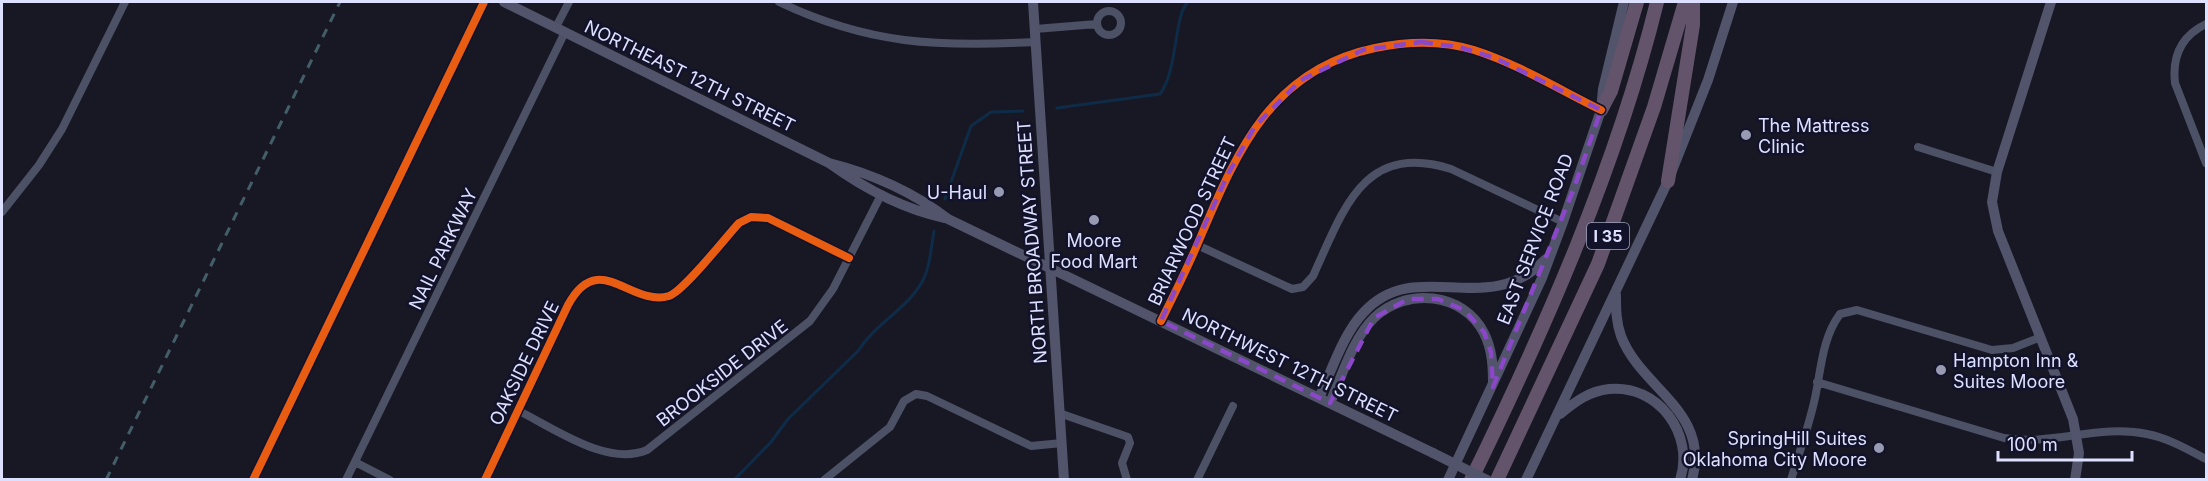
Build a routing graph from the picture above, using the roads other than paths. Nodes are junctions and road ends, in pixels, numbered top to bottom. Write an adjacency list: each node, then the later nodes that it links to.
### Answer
1 (124, 2): 27 (street)
2 (484, 2): 51 (street)
3 (504, 2): 17 (main road, NORTHEAST 12TH STREET)
4 (569, 2): 17 (street, NAIL PARKWAY)
5 (779, 2): 18 (street)
6 (1033, 2): 16 (main road, NORTH BROADWAY STREET)
7 (1624, 2): 19 (main road, EAST SERVICE ROAD)
8 (1637, 2): 19 (highway)
9 (1657, 2): 61 (highway, I 35)
10 (1685, 2): 63 (highway, I 35)
11 (1693, 2): 25 (highway)
12 (1733, 2): 25 (main road)
13 (2051, 2): 23 (main road)
14 (1097, 24): 16 (street)
15 (2206, 24): 22 (street)
16 (1035, 28): 18 (main road, NORTH BROADWAY STREET)
17 (561, 29): 21 (main road, NORTHEAST 12TH STREET); 48 (street, NAIL PARKWAY)
18 (1035, 42): 33 (main road, NORTH BROADWAY STREET)
19 (1601, 110): 29 (main road, EAST SERVICE ROAD); 30 (street, BRIARWOOD STREET)
20 (1918, 147): 23 (street)
21 (829, 163): 24 (main road, NORTHEAST 12TH STREET); 26 (main road, NORTHEAST 12TH STREET)
22 (2206, 163)
23 (1997, 172): 36 (main road)
24 (884, 181): 26 (main road); 28 (main road, NORTHEAST 12TH STREET)
25 (1668, 181): 34 (main road)
26 (881, 195): 28 (main road, NORTHEAST 12TH STREET); 32 (street, BROOKSIDE DRIVE)
27 (2, 212)
28 (948, 219): 33 (main road, NORTHWEST 12TH STREET)
29 (1563, 222): 30 (street); 31 (main road, EAST SERVICE ROAD)
30 (1197, 245): 35 (street, BRIARWOOD STREET)
31 (1551, 255): 38 (main road, EAST SERVICE ROAD); 39 (main road)
32 (849, 258): 42 (street, BROOKSIDE DRIVE); 42 (street, OAKSIDE DRIVE)
33 (1049, 267): 35 (main road, NORTHWEST 12TH STREET); 43 (main road, NORTH BROADWAY STREET)
34 (1616, 293): 44 (main road); 65 (main road)
35 (1161, 321): 39 (main road, NORTHWEST 12TH STREET)
36 (2041, 337): 37 (street); 45 (main road)
37 (1817, 382): 45 (street); 66 (street)
38 (1492, 387): 40 (main road); 60 (main road, EAST SERVICE ROAD)
39 (1319, 398): 40 (main road, NORTHWEST 12TH STREET)
40 (1330, 403): 62 (main road, NORTHWEST 12TH STREET, bridge)
41 (1233, 406): 59 (street)
42 (517, 410): 54 (street, OAKSIDE DRIVE)
43 (1059, 413): 46 (main road, NORTH BROADWAY STREET); 58 (street)
44 (1557, 416): 50 (main road); 64 (main road)
45 (2078, 434): 47 (street); 67 (main road)
46 (1062, 443): 49 (street); 57 (main road, NORTH BROADWAY STREET)
47 (2206, 459)
48 (355, 462): 52 (street, NAIL PARKWAY); 53 (street)
49 (835, 471): 55 (street); 56 (street)
50 (1527, 476)
51 (253, 480)
52 (346, 480)
53 (390, 480)
54 (485, 480)
55 (824, 480)
56 (841, 480)
57 (1064, 480)
58 (1127, 480)
59 (1197, 480)
60 (1448, 480)
61 (1472, 480)
62 (1487, 480)
63 (1497, 480)
64 (1680, 480)
65 (1692, 480)
66 (1791, 480)
67 (2075, 480)

